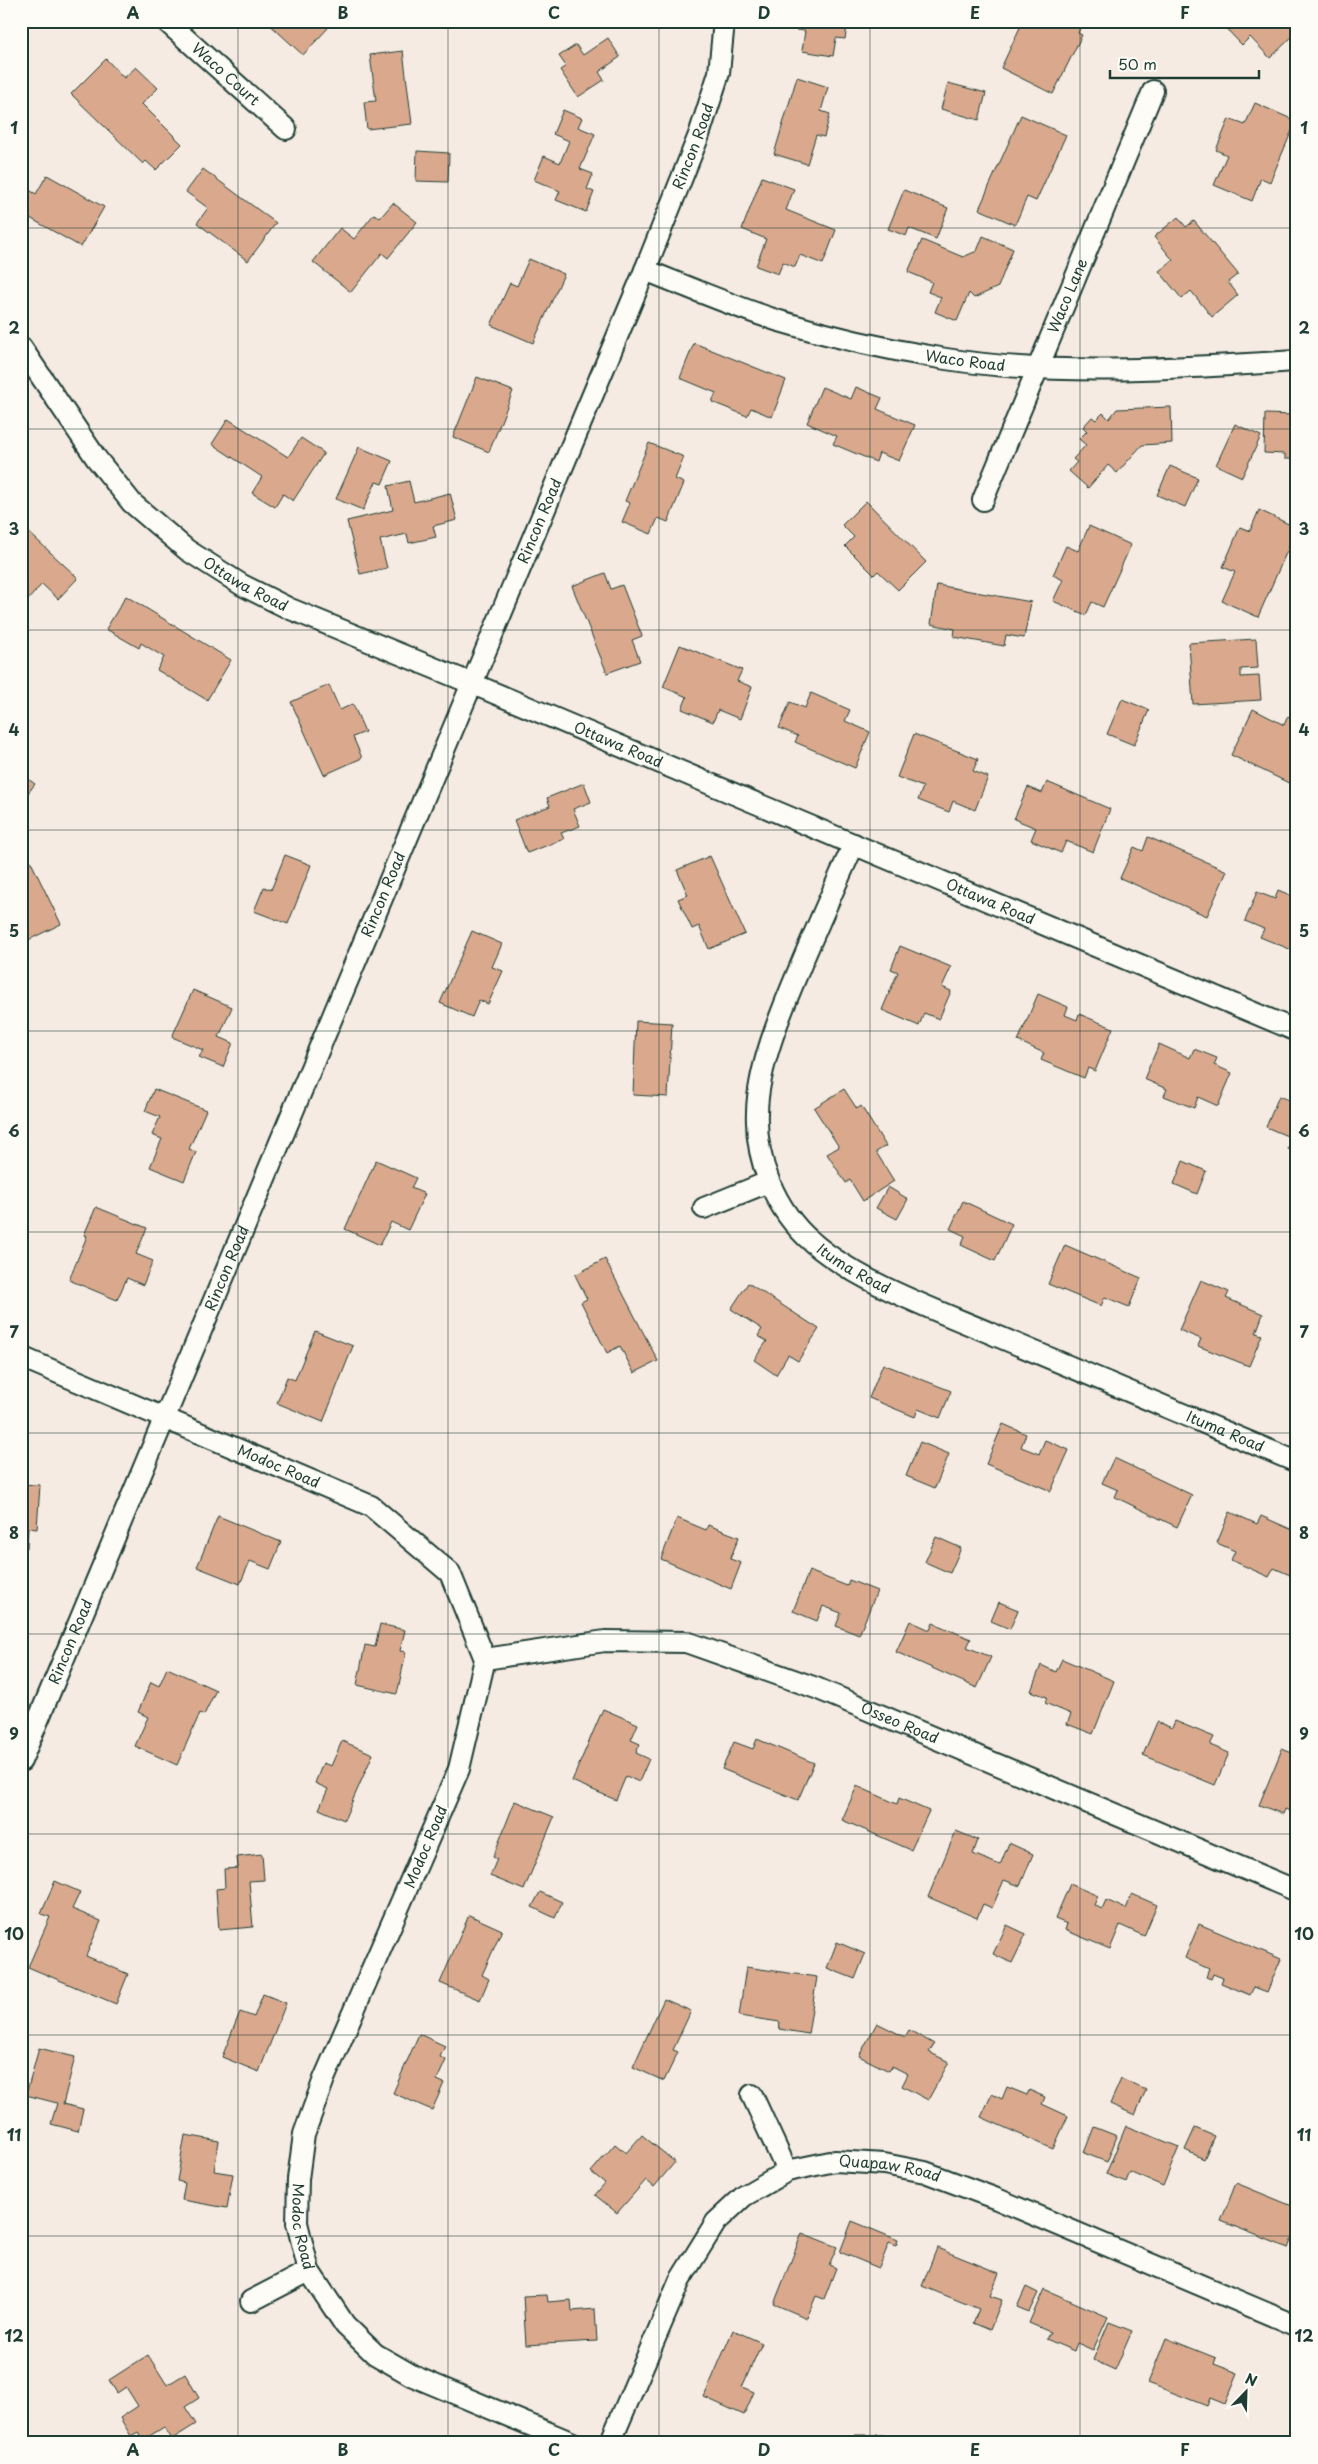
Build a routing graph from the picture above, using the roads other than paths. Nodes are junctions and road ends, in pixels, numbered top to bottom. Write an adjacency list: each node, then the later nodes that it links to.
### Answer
1 (166, 21): 4 (street, Waco Court)
2 (724, 21): 5 (street, Rincon Road)
3 (1153, 91): 8 (street, Waco Lane)
4 (286, 129)
5 (645, 270): 8 (street, Waco Road); 10 (street, Rincon Road)
6 (21, 347): 10 (street, Ottawa Road)
7 (1297, 361): 8 (street, Waco Road)
8 (1038, 368): 9 (street, Waco Lane)
9 (983, 500)
10 (473, 684): 11 (street, Ottawa Road); 16 (street, Rincon Road)
11 (854, 844): 12 (street, Ottawa Road); 13 (street, Ituma Road)
12 (1297, 1031)
13 (768, 1182): 14 (street); 17 (street, Ituma Road)
14 (704, 1208)
15 (21, 1357): 16 (street, Modoc Road)
16 (164, 1417): 18 (street, Modoc Road); 19 (street, Rincon Road)
17 (1297, 1462)
18 (485, 1659): 20 (street, Osseo Road); 23 (street, Modoc Road)
19 (21, 1762)
20 (1297, 1891)
21 (752, 2095): 22 (street)
22 (787, 2171): 25 (street, Quapaw Road); 27 (street, Quapaw Road)
23 (309, 2271): 24 (street); 26 (street, Modoc Road)
24 (251, 2301)
25 (1297, 2326)
26 (573, 2443)
27 (610, 2443)

